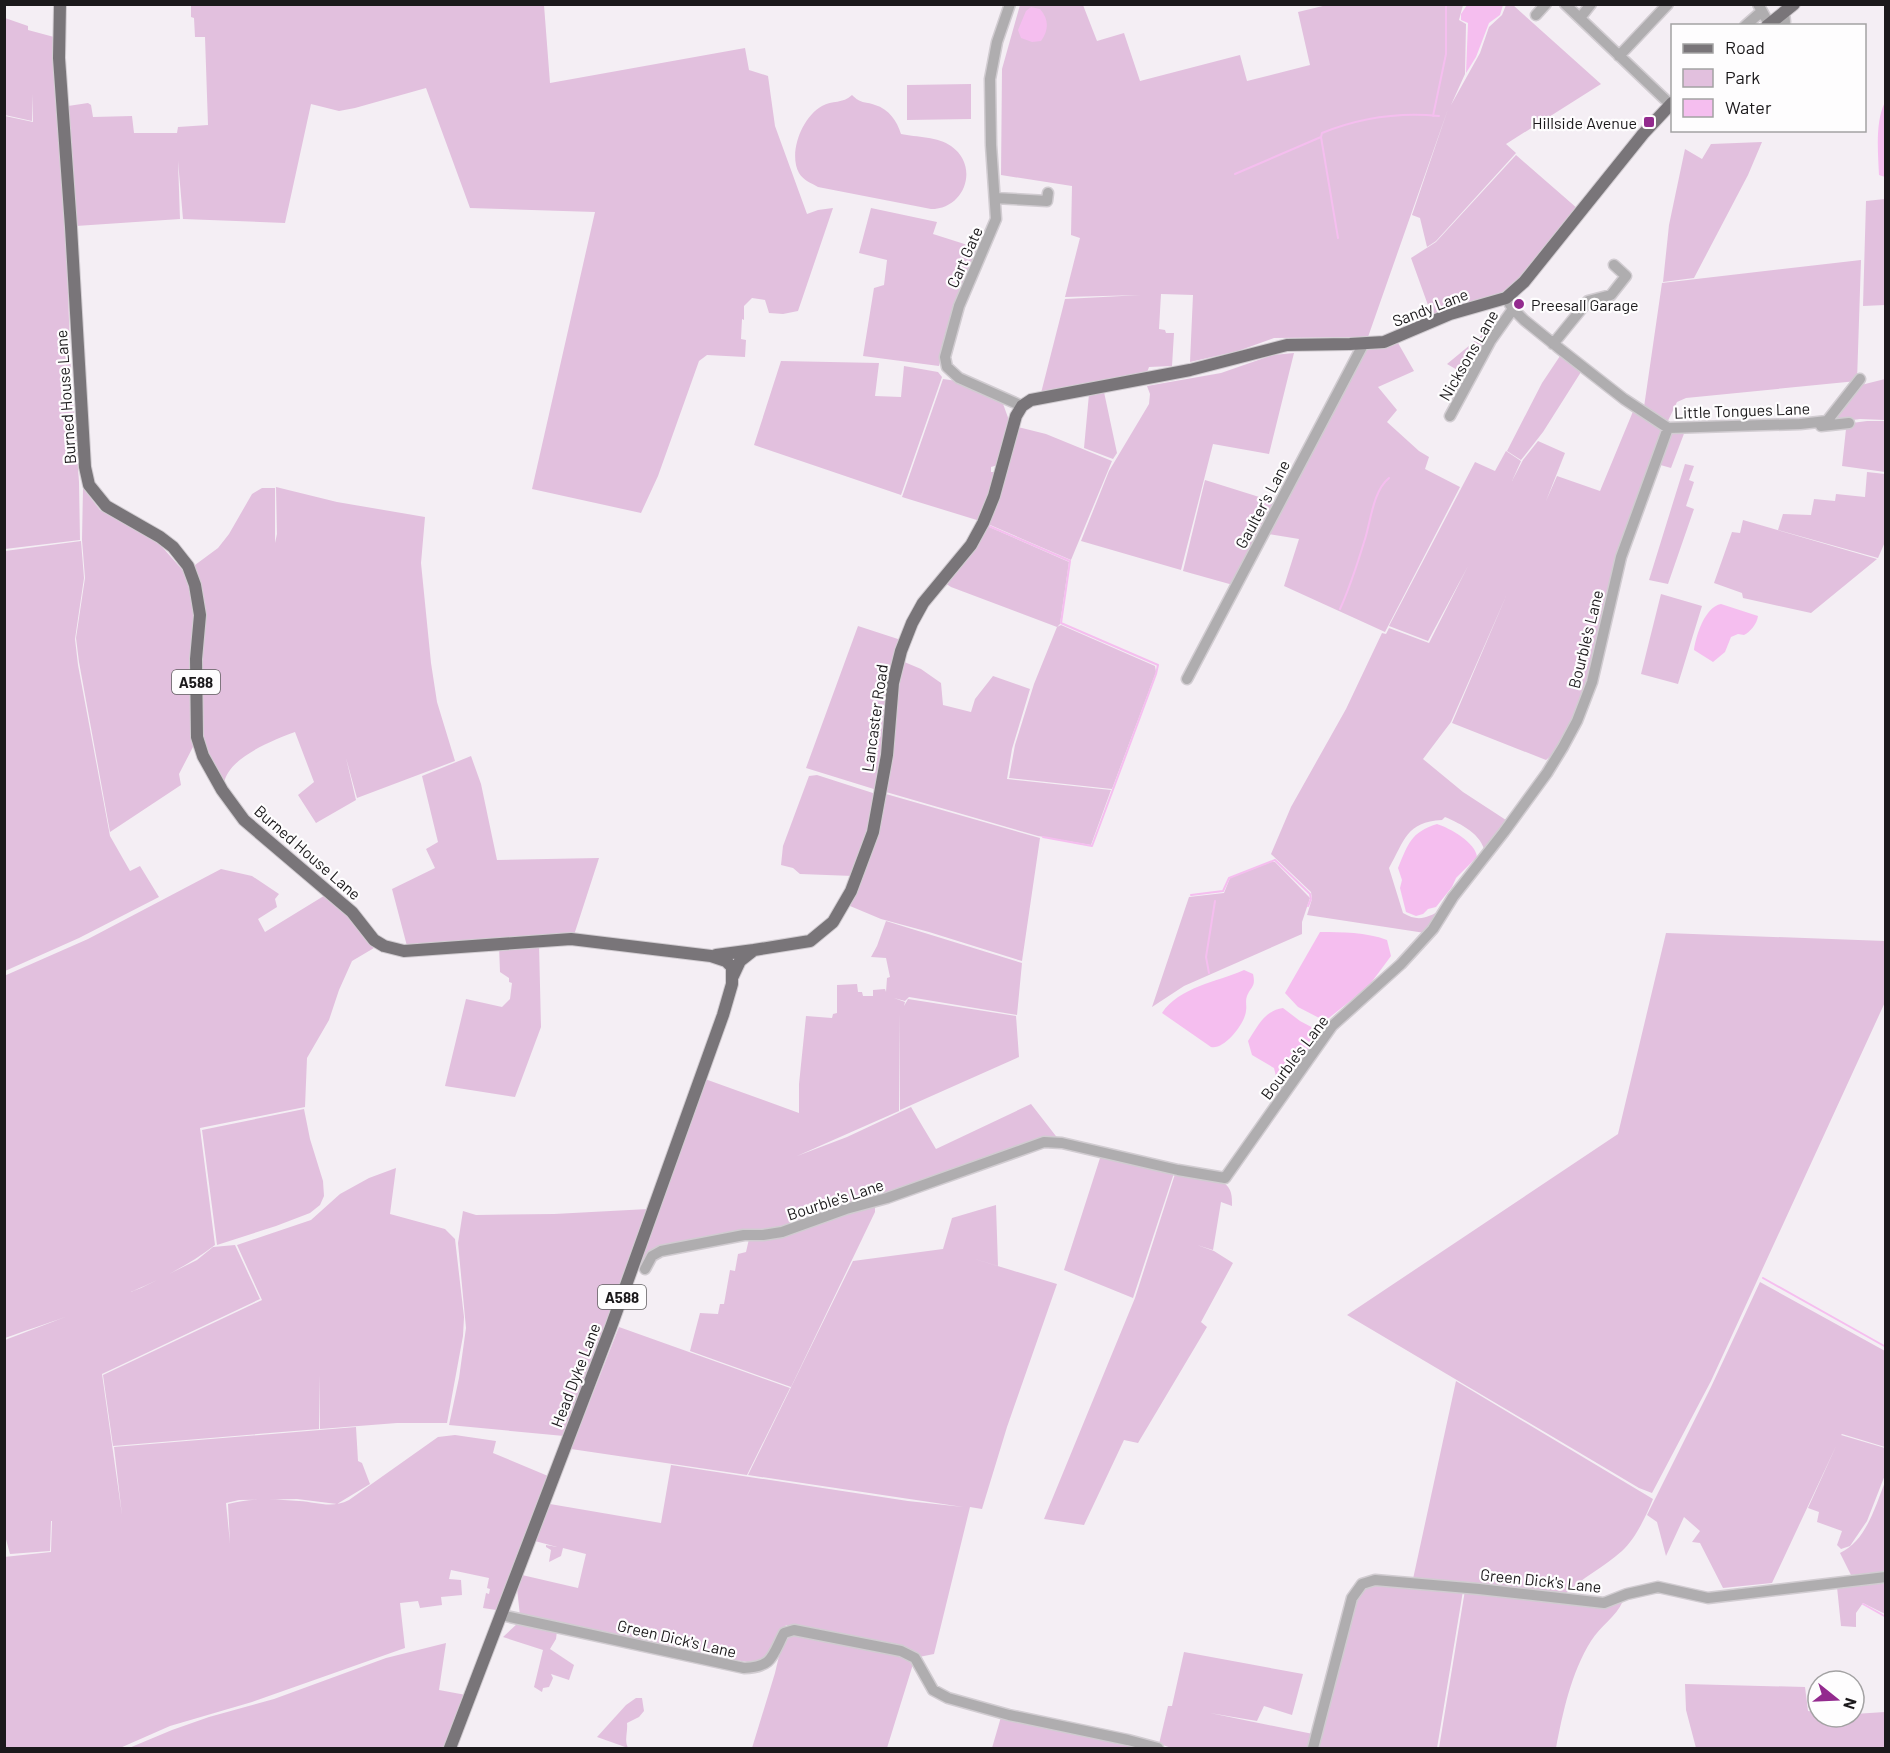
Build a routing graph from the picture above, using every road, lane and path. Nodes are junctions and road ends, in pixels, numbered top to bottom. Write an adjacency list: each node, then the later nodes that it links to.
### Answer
1 (60, 4): 30 (main road, Burned House Lane / A588)
2 (1010, 4): 17 (street, Cart Gate)
3 (1546, 4): 9 (street)
4 (1565, 4): 10 (street)
5 (1592, 4): 10 (street)
6 (1668, 4): 14 (street)
7 (1760, 8): 11 (street); 12 (street)
8 (1789, 8): 13 (main road)
9 (1536, 15)
10 (1580, 18): 14 (street)
11 (1747, 24)
12 (1771, 24)
13 (1773, 24)
14 (1619, 56): 15 (street)
15 (1669, 102): 19 (main road, Sandy Lane)
16 (1048, 193): 17 (street)
17 (995, 198): 23 (street, Cart Gate)
18 (1614, 265): 21 (street)
19 (1509, 304): 20 (main road, Sandy Lane); 21 (street, Little Tongues Lane); 24 (street, Nicksons Lane)
20 (1364, 343): 23 (main road, Sandy Lane); 28 (street, Gaulter's Lane)
21 (1553, 344): 27 (street, Little Tongues Lane)
22 (1860, 379): 26 (street, Little Tongues Lane)
23 (1022, 406): 29 (main road, Lancaster Road)
24 (1450, 416)
25 (1849, 423): 26 (street)
26 (1749, 426): 27 (street, Little Tongues Lane)
27 (1668, 428): 32 (street, Bourble's Lane)
28 (1187, 679)
29 (754, 950): 30 (main road, Lancaster Road); 31 (main road)
30 (711, 956): 31 (main road)
31 (733, 976): 34 (main road, Head Dyke Lane / A588)
32 (645, 1269)
33 (1886, 1577): 37 (street, Green Dick's Lane)
34 (501, 1615): 35 (main road, Head Dyke Lane / A588); 36 (street, Green Dick's Lane)
35 (450, 1749)
36 (1158, 1749)
37 (1313, 1749)

